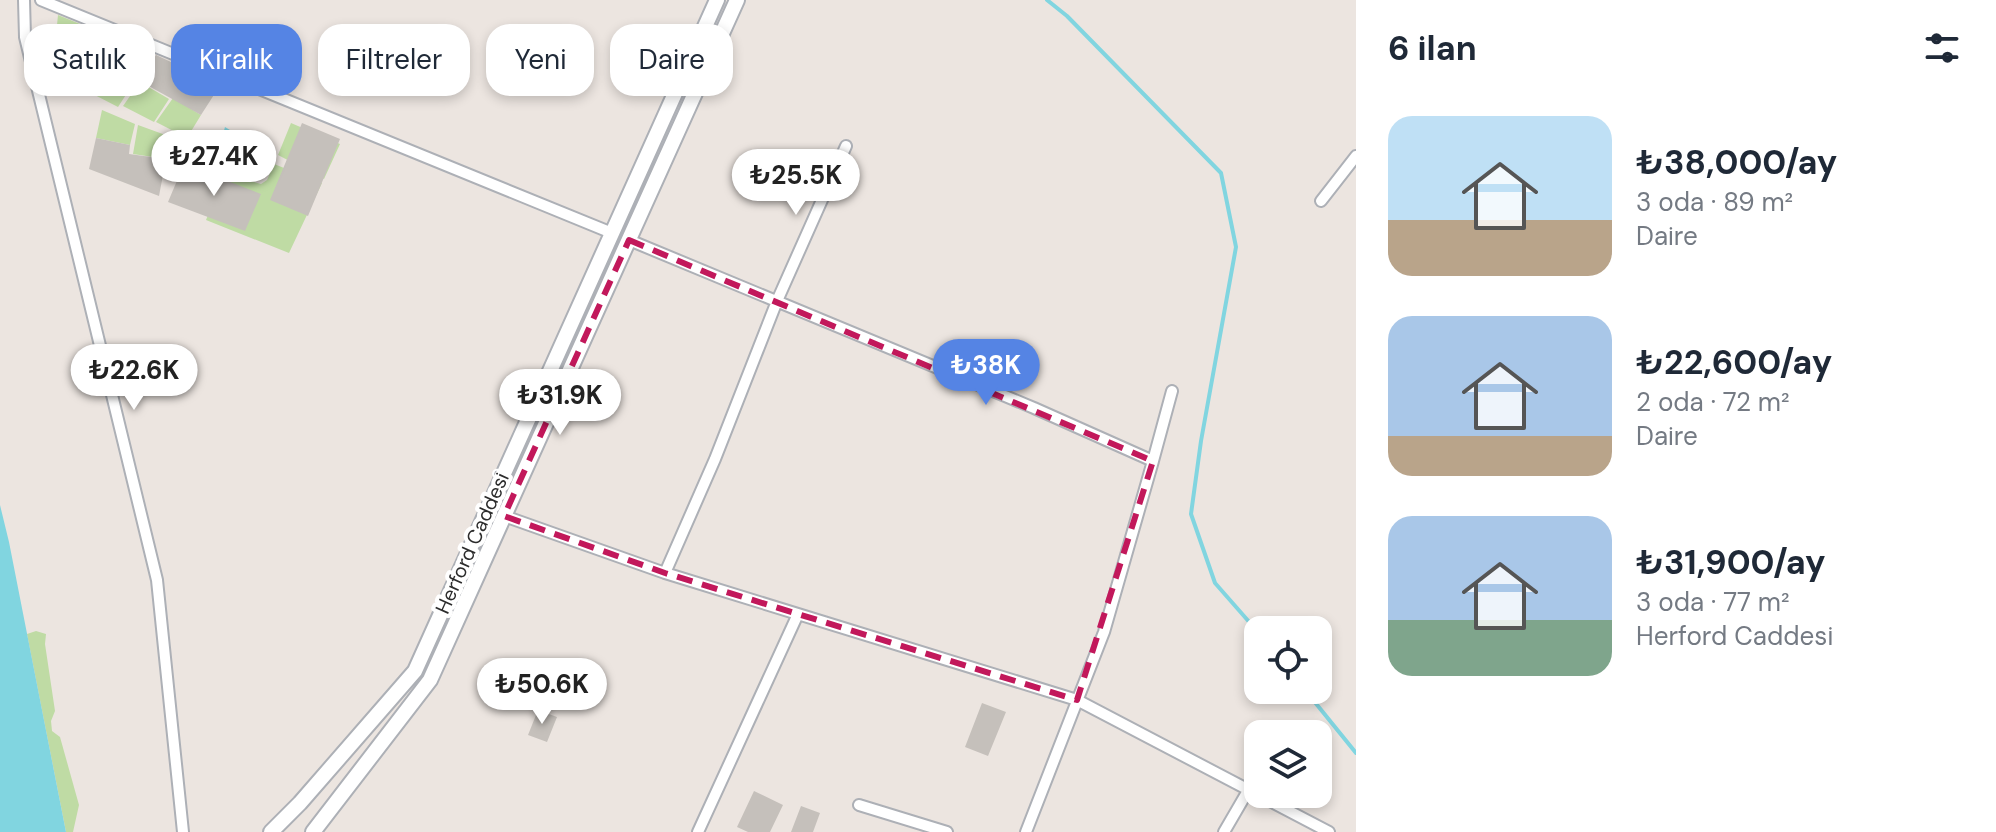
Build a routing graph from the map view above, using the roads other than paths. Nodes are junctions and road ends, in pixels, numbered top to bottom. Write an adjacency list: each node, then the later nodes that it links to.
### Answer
1 (24, 0): 21 (street)
2 (41, 0): 8 (street)
3 (717, 0): 8 (main road, Herford Caddesi)
4 (737, 0): 9 (main road, Herford Caddesi)
5 (846, 146): 10 (street)
6 (1356, 156): 7 (street)
7 (1321, 201)
8 (612, 233): 22 (main road, Herford Caddesi)
9 (629, 240): 10 (street); 13 (main road, Herford Caddesi)
10 (777, 301): 12 (street); 14 (street)
11 (1172, 391): 12 (street)
12 (1153, 461): 16 (street)
13 (504, 516): 14 (street); 23 (main road, Herford Caddesi)
14 (665, 573): 15 (street)
15 (798, 614): 16 (street); 24 (street)
16 (1077, 700): 17 (street); 26 (street)
17 (1244, 786)
18 (1244, 798): 27 (street)
19 (859, 805): 25 (street)
20 (1284, 808): 28 (street)
21 (183, 832)
22 (271, 832)
23 (313, 832)
24 (698, 832)
25 (947, 832)
26 (1026, 832)
27 (1224, 832)
28 (1329, 832)

